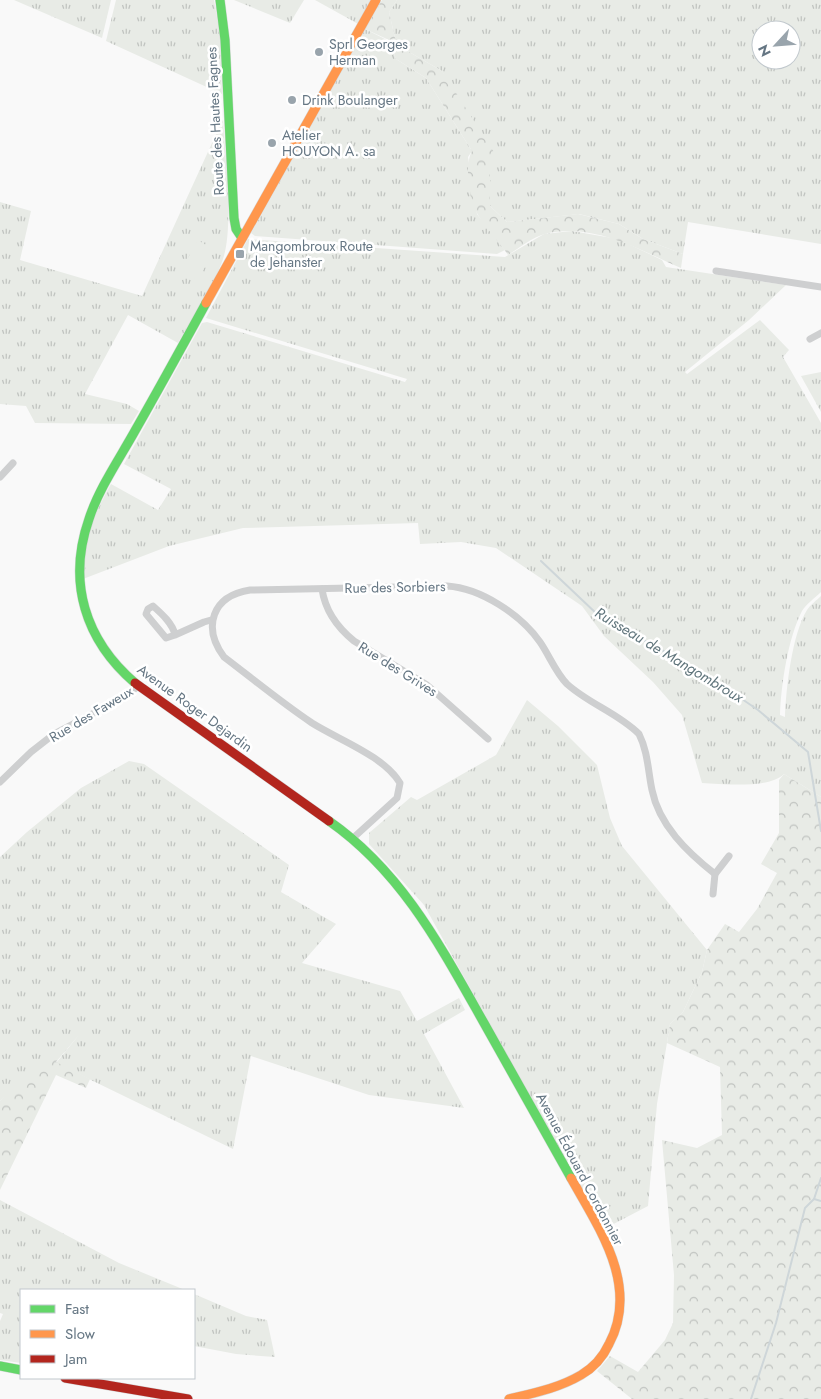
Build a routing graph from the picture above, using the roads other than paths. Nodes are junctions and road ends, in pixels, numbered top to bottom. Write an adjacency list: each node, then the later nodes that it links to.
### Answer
1 (220, 0): 3 (main road, Route des Hautes Fagnes)
2 (376, 0): 3 (main road, Avenue Roger Dejardin)
3 (242, 238): 13 (main road, Avenue Roger Dejardin)
4 (716, 271): 5 (street)
5 (821, 287)
6 (821, 333): 7 (street)
7 (810, 339)
8 (12, 463): 9 (street)
9 (0, 477)
10 (322, 589): 11 (street, Rue des Sorbiers); 14 (street, Rue des Grives); 18 (street, Rue des Sorbiers)
11 (212, 620): 12 (street); 16 (street)
12 (175, 635): 12 (street)
13 (138, 686): 15 (street, Rue des Faweux); 16 (main road, Avenue Roger Dejardin)
14 (488, 739)
15 (0, 782)
16 (352, 839): 20 (main road, Avenue Roger Dejardin)
17 (729, 856): 18 (street)
18 (715, 874): 19 (street)
19 (713, 894)
20 (436, 937): 25 (main road, Avenue Édouard Cordonnier)
21 (0, 1366): 22 (main road)
22 (20, 1370)
23 (71, 1379): 24 (main road)
24 (188, 1399)
25 (509, 1399)

